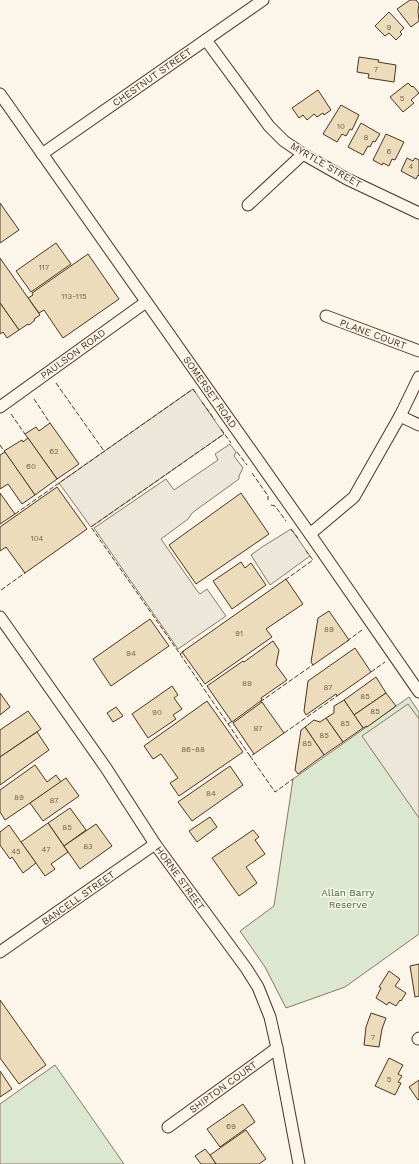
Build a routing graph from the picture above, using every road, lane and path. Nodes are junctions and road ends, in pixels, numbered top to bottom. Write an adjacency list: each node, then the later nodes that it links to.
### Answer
1 (263, 0): 2 (street, CHESTNUT STREET)
2 (206, 40): 4 (street, CHESTNUT STREET); 5 (street, MYRTLE STREET)
3 (0, 94): 4 (street, SOMERSET ROAD)
4 (42, 154): 8 (street, SOMERSET ROAD)
5 (303, 154): 6 (street); 7 (street, MYRTLE STREET)
6 (248, 205)
7 (419, 213)
8 (146, 302): 12 (street, PAULSON ROAD); 15 (street, SOMERSET ROAD)
9 (326, 316): 10 (street, PLANE COURT)
10 (419, 351)
11 (419, 377): 13 (street)
12 (0, 407)
13 (400, 416): 14 (street); 15 (street)
14 (419, 425)
15 (310, 534): 17 (street, SOMERSET ROAD)
16 (0, 617): 18 (street, HORNE STREET)
17 (419, 692)
18 (155, 844): 19 (street, BANCELL STREET); 20 (street, HORNE STREET)
19 (0, 952)
20 (277, 1048): 21 (street, SHIPTON COURT); 22 (street, HORNE STREET)
21 (168, 1127)
22 (299, 1164)

